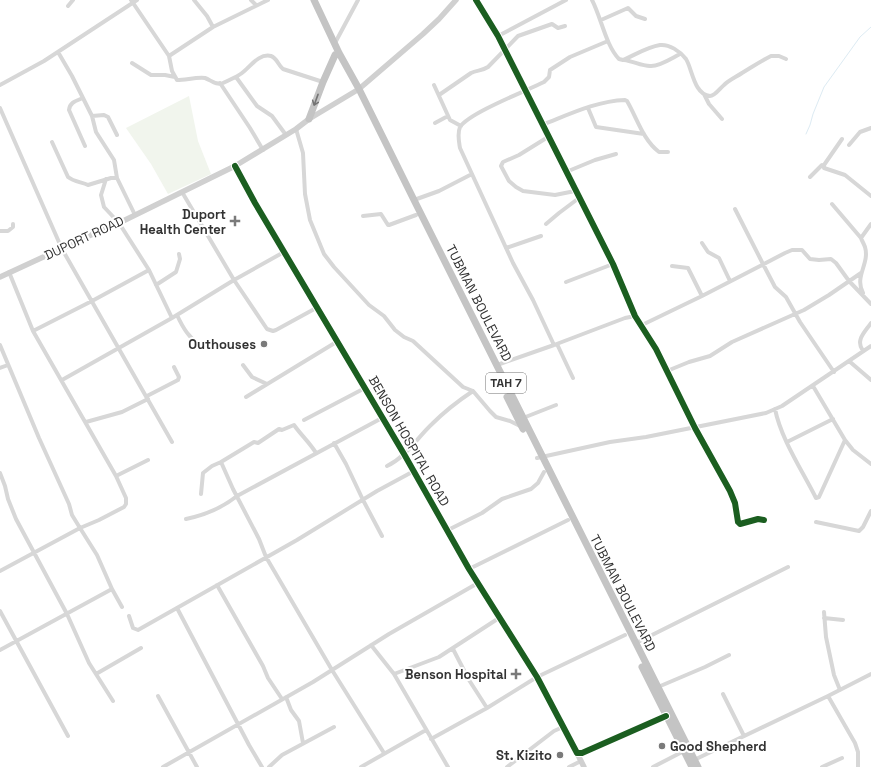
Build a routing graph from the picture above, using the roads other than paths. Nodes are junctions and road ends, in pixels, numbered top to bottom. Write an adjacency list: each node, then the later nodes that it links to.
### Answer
1 (73, 0): 15 (street)
2 (194, 0): 19 (street)
3 (251, 0): 14 (street)
4 (268, 0): 14 (street)
5 (308, 0): 26 (highway, TUBMAN BOULEVARD / TAH 7)
6 (314, 0): 22 (highway, TUBMAN BOULEVARD / TAH 7)
7 (358, 0): 22 (street)
8 (456, 0): 37 (street, DUPORT ROAD)
9 (476, 0): 20 (street)
10 (566, 0): 20 (street)
11 (598, 0): 13 (street)
12 (133, 1): 24 (street); 27 (street)
13 (592, 1): 17 (street)
14 (256, 5): 19 (street)
15 (68, 6)
16 (645, 19): 17 (street)
17 (601, 20): 21 (street)
18 (565, 26): 23 (street)
19 (212, 27): 27 (street)
20 (498, 36): 23 (street)
21 (608, 41): 29 (street); 38 (street)
22 (335, 43): 37 (highway, TUBMAN BOULEVARD / TAH 7)
23 (504, 51): 38 (street); 40 (street)
24 (58, 52): 35 (street); 41 (street)
25 (680, 54): 29 (street); 29 (street); 39 (street)
26 (335, 55): 33 (highway); 37 (highway, TUBMAN BOULEVARD / TAH 7)
27 (169, 56): 31 (street)
28 (786, 59): 39 (street)
29 (623, 60)
30 (132, 63): 31 (street)
31 (175, 77): 34 (street)
32 (236, 77): 33 (street); 34 (street); 56 (street)
33 (323, 82): 47 (highway, one-way to 47)
34 (220, 84): 62 (street)
35 (0, 85)
36 (434, 85): 40 (street)
37 (357, 90): 47 (street, DUPORT ROAD); 76 (highway, TUBMAN BOULEVARD / TAH 7); 80 (highway, TUBMAN BOULEVARD / TAH 7)
38 (525, 91): 50 (street); 51 (street)
39 (704, 94): 48 (street)
40 (439, 95): 46 (street)
41 (83, 98): 45 (street); 61 (street)
42 (0, 108): 44 (street)
43 (588, 108): 50 (street); 54 (street); 54 (street)
44 (1, 115): 91 (street)
45 (92, 116): 55 (street); 70 (street)
46 (448, 116): 49 (street); 51 (street)
47 (309, 119): 53 (street, DUPORT ROAD)
48 (722, 119)
49 (435, 123)
50 (542, 125): 57 (street)
51 (461, 126): 68 (street)
52 (871, 128): 60 (street)
53 (296, 129): 56 (street, DUPORT ROAD); 139 (street)
54 (644, 134): 63 (street)
55 (117, 135)
56 (286, 135): 62 (street, DUPORT ROAD)
57 (548, 137): 67 (street); 72 (street)
58 (842, 139): 66 (street)
59 (52, 142): 71 (street)
60 (849, 145)
61 (85, 146)
62 (262, 150): 65 (street, DUPORT ROAD)
63 (668, 152)
64 (616, 154): 67 (street)
65 (235, 166): 73 (street, DUPORT ROAD); 92 (street, BENSON HOSPITAL ROAD)
66 (824, 168): 69 (street); 74 (street)
67 (566, 172): 72 (street)
68 (472, 174): 76 (street); 90 (street)
69 (810, 177)
70 (117, 178): 71 (street); 79 (street)
71 (106, 179): 82 (street)
72 (575, 191): 75 (street)
73 (182, 192): 79 (street, DUPORT ROAD); 101 (street)
74 (871, 196)
75 (579, 198): 84 (street); 94 (street)
76 (414, 200): 128 (highway, TUBMAN BOULEVARD / TAH 7)
77 (832, 204): 88 (street)
78 (735, 209): 95 (street)
79 (135, 215): 82 (street, DUPORT ROAD)
80 (416, 215): 81 (street); 149 (highway, TUBMAN BOULEVARD / TAH 7)
81 (363, 216)
82 (119, 223): 91 (street, DUPORT ROAD); 97 (street)
83 (13, 224): 86 (street)
84 (546, 224)
85 (871, 224): 88 (street)
86 (0, 231)
87 (541, 236): 90 (street)
88 (861, 238): 99 (street)
89 (702, 243): 102 (street)
90 (506, 248): 119 (street)
91 (62, 249): 98 (street, DUPORT ROAD); 108 (street)
92 (284, 252): 101 (street); 110 (street, BENSON HOSPITAL ROAD)
93 (179, 254): 105 (street)
94 (613, 264): 104 (street); 113 (street)
95 (762, 264): 102 (street); 103 (street); 111 (street)
96 (672, 266): 106 (street)
97 (149, 270): 105 (street); 108 (street)
98 (9, 272): 100 (street, DUPORT ROAD); 117 (street)
99 (861, 273): 103 (street); 107 (street)
100 (0, 277)
101 (234, 280): 110 (street); 112 (street)
102 (730, 281): 106 (street)
103 (849, 281): 107 (street); 111 (street)
104 (566, 282)
105 (156, 285): 114 (street)
106 (702, 296): 116 (street)
107 (866, 299): 109 (street)
108 (92, 301): 117 (street); 123 (street)
109 (871, 304)
110 (318, 307): 118 (street, BENSON HOSPITAL ROAD)
111 (795, 314): 131 (street); 132 (street)
112 (177, 315): 114 (street); 121 (street)
113 (635, 316): 116 (street); 119 (street)
114 (172, 318): 123 (street)
115 (871, 323): 124 (street)
116 (642, 325): 131 (street)
117 (33, 331): 134 (street)
118 (338, 342): 136 (street); 138 (street, BENSON HOSPITAL ROAD)
119 (556, 344): 128 (street); 133 (street)
120 (0, 345): 126 (street)
121 (201, 346)
122 (871, 346): 124 (street)
123 (119, 348): 134 (street); 140 (street)
124 (863, 351): 125 (street)
125 (849, 361): 132 (street); 135 (street)
126 (8, 365): 130 (street); 174 (street)
127 (243, 365): 136 (street)
128 (497, 365): 145 (highway, TUBMAN BOULEVARD / TAH 7)
129 (174, 367): 140 (street)
130 (0, 368)
131 (667, 371): 150 (street)
132 (834, 372): 137 (street)
133 (573, 378)
134 (62, 380): 148 (street)
135 (871, 380)
136 (267, 384): 141 (street)
137 (813, 386): 143 (street); 146 (street)
138 (365, 388): 144 (street, BENSON HOSPITAL ROAD); 147 (street)
139 (472, 391): 149 (street); 156 (street)
140 (148, 397): 148 (street); 152 (street)
141 (246, 397)
142 (556, 405): 145 (street)
143 (775, 409): 150 (street); 153 (street)
144 (382, 418): 154 (street); 156 (street, BENSON HOSPITAL ROAD)
145 (523, 418): 157 (highway, TUBMAN BOULEVARD / TAH 7)
146 (833, 418): 151 (street); 153 (street)
147 (304, 420)
148 (86, 422): 165 (street)
149 (522, 428): 157 (highway, TUBMAN BOULEVARD / TAH 7)
150 (695, 428): 157 (street); 172 (street)
151 (845, 440): 153 (street); 160 (street)
152 (172, 442)
153 (787, 442)
154 (334, 443): 155 (street); 168 (street)
155 (316, 453): 159 (street); 167 (street)
156 (404, 454): 161 (street); 162 (street, BENSON HOSPITAL ROAD)
157 (540, 458): 163 (highway, TUBMAN BOULEVARD / TAH 7); 196 (highway, TUBMAN BOULEVARD / TAH 7)
158 (148, 460): 165 (street)
159 (221, 462): 166 (street); 167 (street)
160 (871, 464)
161 (387, 466)
162 (414, 471): 168 (street); 175 (street, BENSON HOSPITAL ROAD)
163 (544, 472): 171 (highway, TUBMAN BOULEVARD / TAH 7); 175 (street)
164 (0, 473): 177 (street)
165 (116, 476): 174 (street)
166 (201, 494)
167 (237, 496): 170 (street); 178 (street)
168 (363, 500): 176 (street); 178 (street)
169 (871, 511): 173 (street)
170 (186, 519)
171 (568, 520): 180 (street); 194 (highway, TUBMAN BOULEVARD / TAH 7)
172 (764, 520)
173 (816, 522)
174 (80, 528): 177 (street); 184 (street)
175 (448, 530): 180 (street, BENSON HOSPITAL ROAD)
176 (382, 536)
177 (35, 553): 181 (street); 189 (street)
178 (266, 557): 183 (street); 202 (street)
179 (788, 567): 196 (street)
180 (469, 568): 182 (street, BENSON HOSPITAL ROAD)
181 (0, 571)
182 (478, 584): 191 (street, BENSON HOSPITAL ROAD); 197 (street)
183 (217, 585): 186 (street); 212 (street)
184 (112, 589): 185 (street); 189 (street)
185 (122, 607)
186 (177, 608): 190 (street); 216 (street)
187 (0, 611): 195 (street)
188 (824, 612): 192 (street)
189 (67, 614): 195 (street); 203 (street)
190 (129, 616)
191 (500, 618): 199 (street); 206 (street, BENSON HOSPITAL ROAD)
192 (824, 618): 193 (street); 208 (street)
193 (843, 620)
194 (626, 635): 206 (street); 215 (highway, TUBMAN BOULEVARD / TAH 7)
195 (16, 642): 200 (street); 220 (street)
196 (635, 643): 207 (highway, TUBMAN BOULEVARD / TAH 7)
197 (371, 645): 202 (street); 204 (street)
198 (141, 648): 203 (street)
199 (453, 649): 204 (street); 214 (street)
200 (0, 650)
201 (729, 655): 207 (street)
202 (332, 670): 212 (street); 226 (street)
203 (96, 674): 213 (street)
204 (394, 674): 219 (street)
205 (871, 674): 208 (street)
206 (537, 677): 214 (street); 218 (street, BENSON HOSPITAL ROAD)
207 (658, 687): 230 (highway, TUBMAN BOULEVARD / TAH 7)
208 (840, 690): 211 (street)
209 (723, 694): 221 (street)
210 (158, 696): 225 (street)
211 (828, 696): 221 (street); 243 (street)
212 (284, 698): 216 (street); 223 (street)
213 (112, 701)
214 (487, 708): 222 (street)
215 (666, 716): 224 (highway, TUBMAN BOULEVARD / TAH 7); 227 (street)
216 (238, 724): 225 (street); 233 (street)
217 (334, 727): 223 (street)
218 (563, 727): 227 (street, BENSON HOSPITAL ROAD); 237 (street)
219 (426, 730): 222 (street); 226 (street)
220 (68, 736)
221 (744, 736): 230 (street)
222 (431, 739): 236 (street)
223 (303, 742): 234 (street)
224 (684, 751): 230 (highway, TUBMAN BOULEVARD / TAH 7); 240 (street)
225 (189, 753): 231 (street); 232 (street)
226 (384, 753): 235 (street)
227 (577, 753): 229 (street, BENSON HOSPITAL ROAD)
228 (842, 758): 242 (street)
229 (581, 761): 238 (street); 239 (street, BENSON HOSPITAL ROAD)
230 (693, 763): 241 (highway, TUBMAN BOULEVARD / TAH 7)
231 (163, 767)
232 (197, 767)
233 (262, 767)
234 (269, 767)
235 (361, 767)
236 (448, 767)
237 (507, 767)
238 (569, 767)
239 (584, 767)
240 (653, 767)
241 (698, 767)
242 (822, 767)
243 (858, 767)

